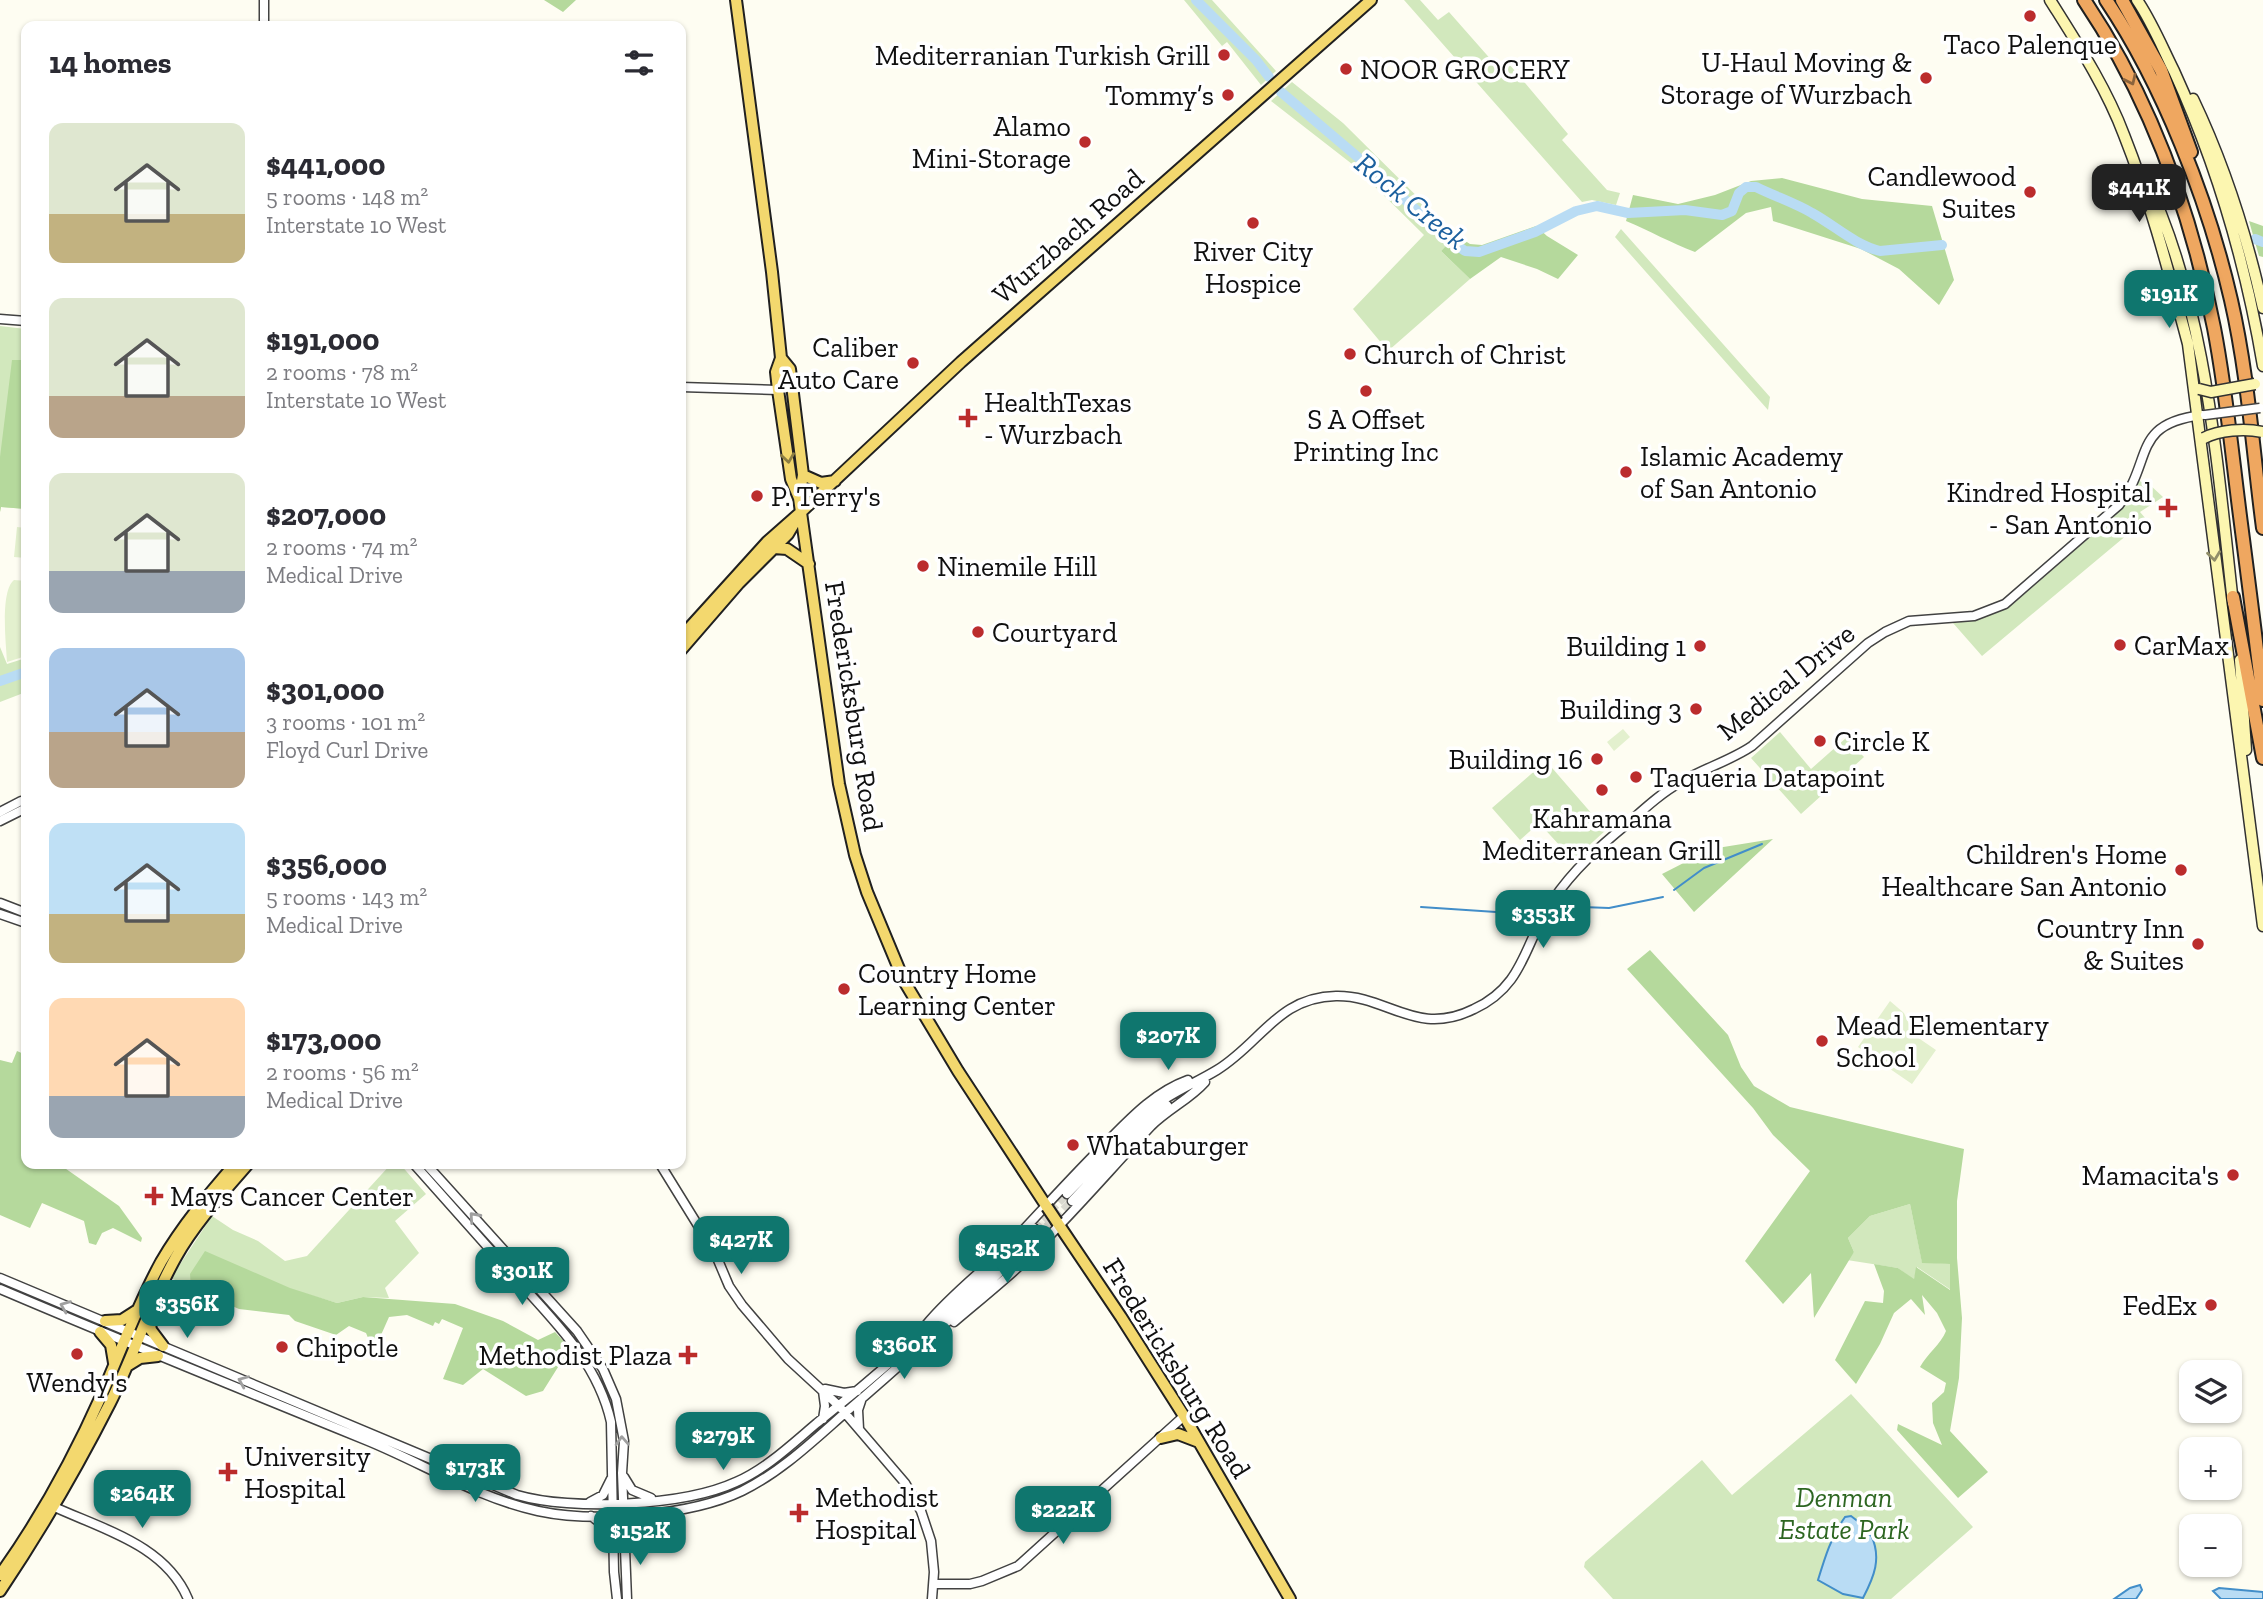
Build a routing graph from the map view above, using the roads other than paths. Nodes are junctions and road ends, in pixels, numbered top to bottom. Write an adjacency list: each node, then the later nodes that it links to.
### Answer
1 (264, 0): 10 (street)
2 (736, 0): 16 (main road, Fredericksburg Road)
3 (1371, 0): 27 (main road, Wurzbach Road)
4 (2050, 0): 11 (main road)
5 (2084, 0): 36 (highway, one-way to 36)
6 (2106, 0): 12 (highway)
7 (2123, 0): 12 (highway)
8 (2137, 0): 9 (main road)
9 (2147, 16): 13 (main road); 17 (main road)
10 (264, 21)
11 (2124, 133): 18 (main road); 33 (main road)
12 (2206, 214): 30 (highway)
13 (2263, 308)
14 (0, 319): 15 (street)
15 (21, 321)
16 (781, 358): 20 (main road, Fredericksburg Road); 21 (main road, Fredericksburg Road)
17 (2263, 369): 18 (main road, bridge)
18 (2192, 377): 23 (main road)
19 (686, 387): 20 (street)
20 (778, 390): 21 (main road); 28 (main road, Fredericksburg Road, one-way to 28)
21 (794, 402): 26 (main road, Fredericksburg Road)
22 (2261, 408): 23 (street, Medical Drive, bridge)
23 (2201, 415): 25 (main road); 48 (street, Medical Drive)
24 (2263, 433): 25 (main road, bridge)
25 (2202, 443): 38 (main road, one-way to 38)
26 (803, 475): 27 (main road); 28 (main road, Fredericksburg Road)
27 (835, 481): 29 (main road, Wurzbach Road)
28 (799, 498): 29 (main road, Fredericksburg Road)
29 (802, 512): 31 (main road, Wurzbach Road); 32 (main road, Fredericksburg Road); 34 (main road, Wurzbach Road)
30 (2263, 528)
31 (774, 548): 32 (main road); 35 (main road, Wurzbach Road)
32 (809, 564): 55 (main road, Fredericksburg Road)
33 (2233, 597): 37 (highway); 38 (main road)
34 (686, 631)
35 (686, 644)
36 (2263, 700)
37 (2263, 758)
38 (2247, 798): 47 (main road)
39 (21, 802): 41 (street)
40 (21, 810): 42 (street)
41 (0, 812)
42 (0, 821)
43 (0, 903): 44 (street)
44 (21, 911)
45 (0, 914): 46 (street)
46 (21, 921)
47 (2263, 926)
48 (1218, 1070): 49 (street, Medical Drive); 49 (street, Medical Drive); 55 (street)
49 (1205, 1082): 56 (street)
50 (231, 1169): 59 (main road)
51 (244, 1169): 60 (main road)
52 (418, 1169): 69 (street)
53 (430, 1169): 66 (street, one-way to 53)
54 (663, 1169): 70 (street)
55 (1046, 1206): 56 (main road, Fredericksburg Road, bridge); 63 (street)
56 (1058, 1224): 64 (street); 73 (main road, Fredericksburg Road)
57 (0, 1279): 61 (street, one-way to 57)
58 (0, 1289): 61 (street)
59 (138, 1310): 61 (main road); 62 (main road)
60 (149, 1315): 62 (main road); 65 (main road)
61 (102, 1326): 62 (street); 67 (main road)
62 (132, 1339): 65 (street); 67 (main road); 68 (main road)
63 (915, 1339): 64 (street); 71 (street)
64 (926, 1343): 71 (street)
65 (160, 1351): 68 (main road); 81 (street, one-way to 65); 85 (street)
66 (598, 1361): 69 (street); 79 (street, one-way to 66)
67 (114, 1366): 83 (main road)
68 (127, 1366): 83 (main road)
69 (589, 1366): 79 (street)
70 (822, 1388): 71 (street); 72 (street); 74 (street)
71 (860, 1395): 72 (street); 76 (street)
72 (842, 1409): 74 (street); 75 (street); 76 (street)
73 (1184, 1416): 77 (street); 78 (main road, Fredericksburg Road)
74 (823, 1419): 80 (street)
75 (831, 1426): 76 (street); 84 (street)
76 (859, 1429): 90 (street)
77 (1161, 1438): 78 (main road); 90 (street)
78 (1199, 1442): 96 (main road, Fredericksburg Road)
79 (618, 1473): 80 (street); 81 (street); 82 (street)
80 (657, 1500): 82 (street)
81 (587, 1504): 82 (street)
82 (618, 1504): 86 (street)
83 (50, 1505): 89 (main road); 91 (main road); 92 (street)
84 (649, 1514): 86 (street); 87 (street)
85 (592, 1516): 86 (street); 88 (street)
86 (619, 1516): 87 (street); 88 (street)
87 (624, 1537): 94 (street)
88 (614, 1538): 93 (street)
89 (0, 1575)
90 (934, 1584): 95 (street)
91 (0, 1591)
92 (188, 1599)
93 (617, 1599)
94 (627, 1599)
95 (932, 1599)
96 (1290, 1599)

